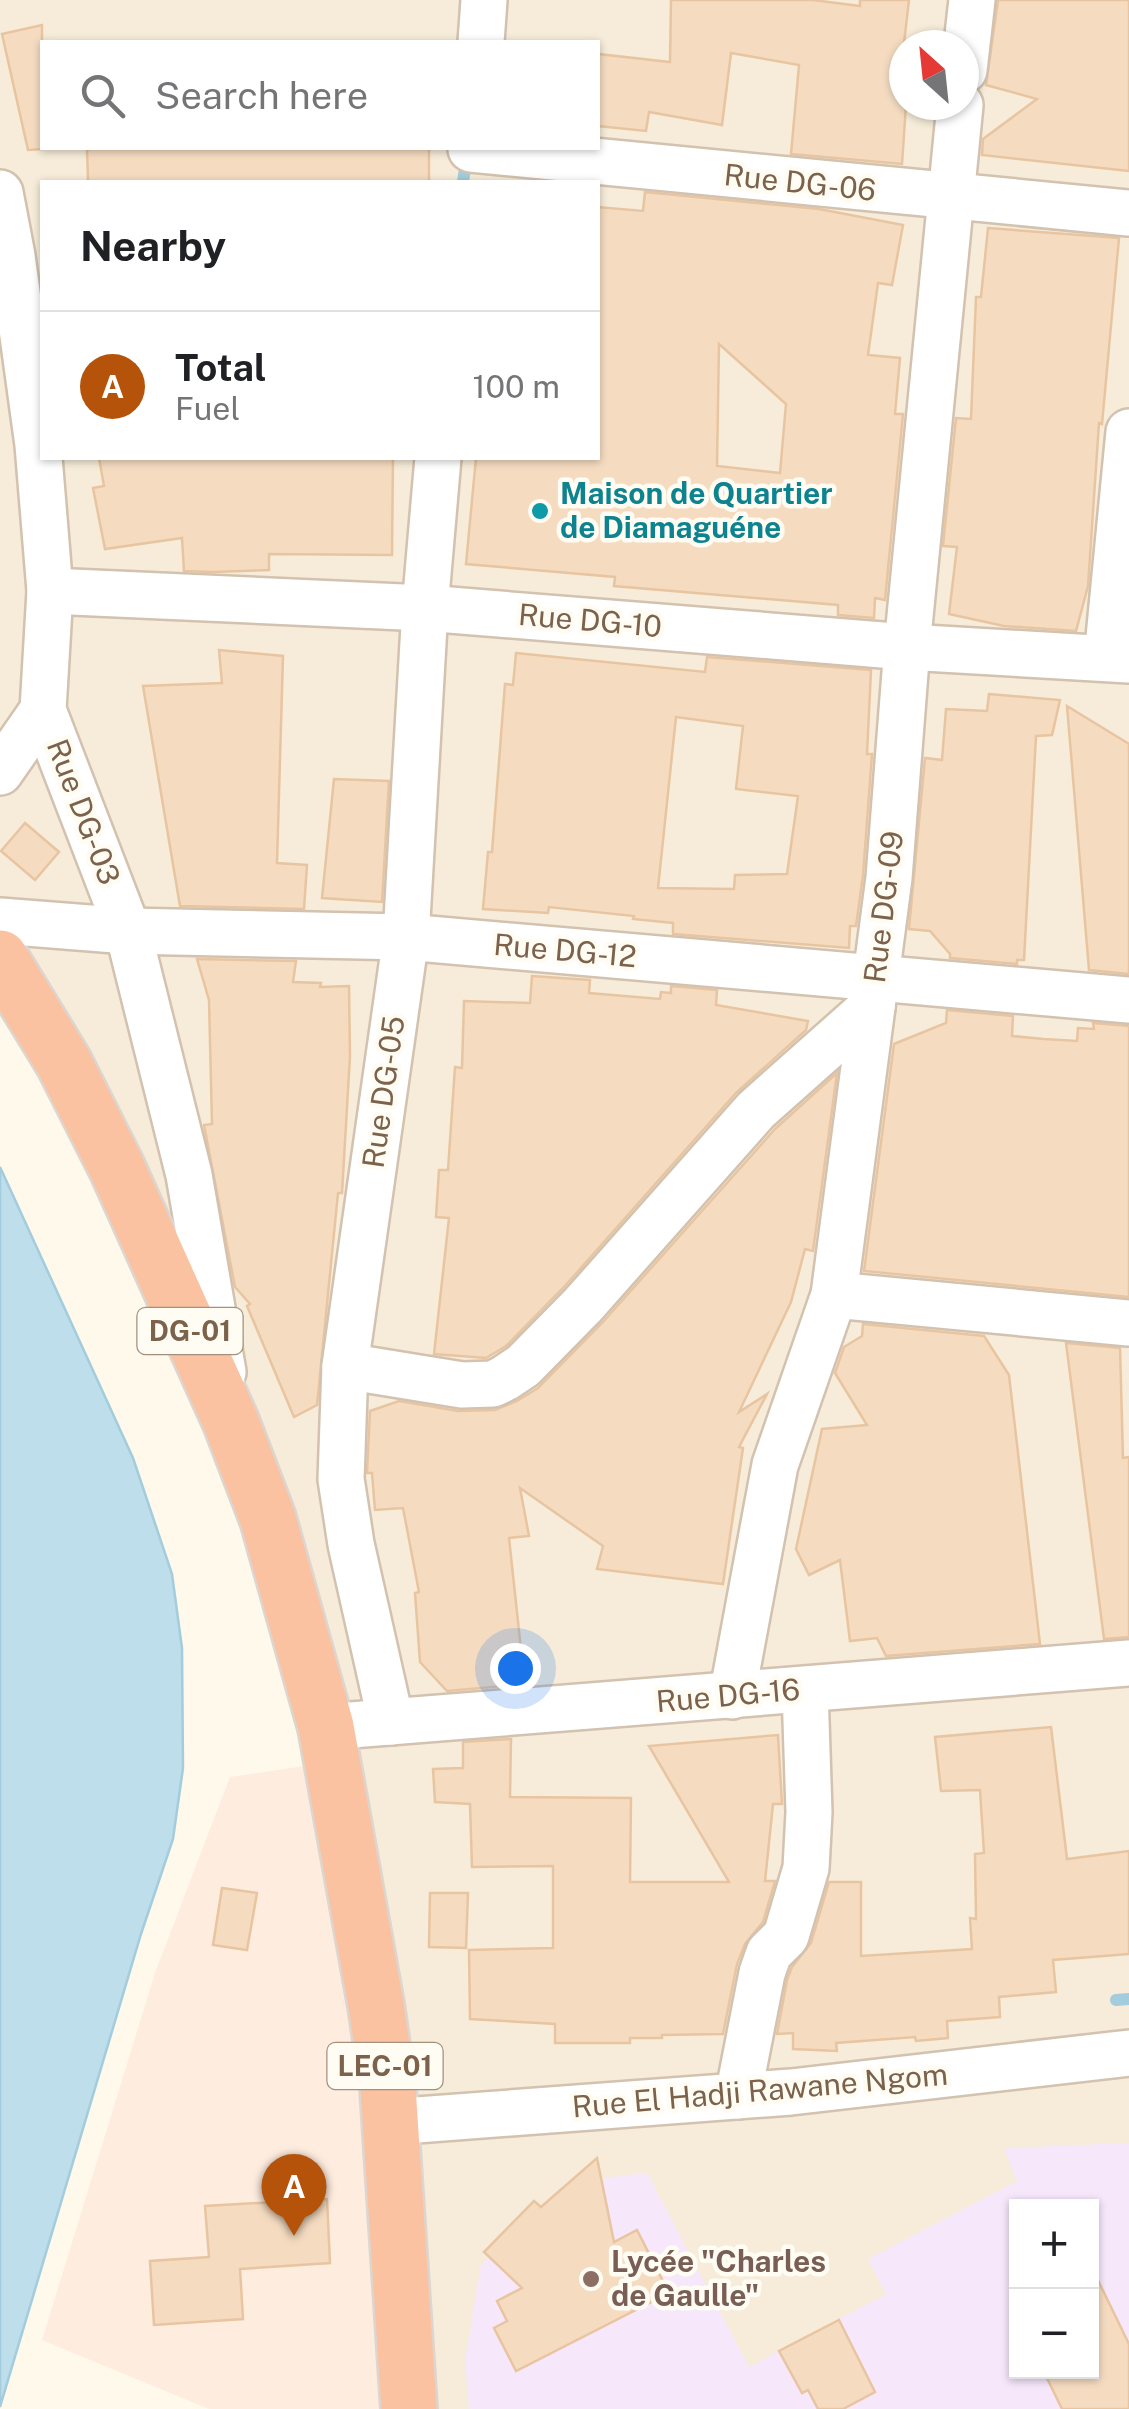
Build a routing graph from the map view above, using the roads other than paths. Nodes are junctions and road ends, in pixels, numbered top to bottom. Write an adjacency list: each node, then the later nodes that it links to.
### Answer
1 (484, 0): 4 (street)
2 (972, 0): 3 (street)
3 (969, 30)
4 (480, 40)
5 (958, 120): 10 (street, Rue DG-09)
6 (471, 150): 8 (street)
7 (490, 150): 10 (street, Rue DG-06)
8 (468, 180)
9 (0, 194): 13 (street, Rue DG-03)
10 (950, 198): 11 (street, Rue DG-06); 18 (street, Rue DG-09)
11 (1129, 214)
12 (1129, 432): 19 (street)
13 (40, 445)
14 (41, 460): 16 (street, Rue DG-03)
15 (438, 460): 17 (street, Rue DG-05)
16 (50, 591): 17 (street, Rue DG-10); 20 (street, Rue DG-03)
17 (425, 608): 18 (street, Rue DG-10); 24 (street, Rue DG-05)
18 (906, 647): 19 (street, Rue DG-10); 26 (street, Rue DG-09)
19 (1118, 659)
20 (44, 710): 21 (street); 23 (street, Rue DG-03)
21 (0, 772)
22 (0, 920): 23 (street, Rue DG-12)
23 (128, 931): 24 (street, Rue DG-12); 31 (street, Rue DG-03)
24 (406, 937): 26 (street, Rue DG-12); 30 (street, Rue DG-05)
25 (0, 958): 31 (highway, DG-01)
26 (874, 993): 27 (street, Rue DG-12); 28 (street, Rue DG-09); 30 (street)
27 (1129, 1000)
28 (834, 1295): 29 (street); 34 (street, Rue DG-09)
29 (1129, 1324)
30 (345, 1366): 35 (street, Rue DG-05)
31 (231, 1422): 36 (highway, DG-01)
32 (1129, 1663): 33 (street, Rue DG-16)
33 (805, 1690): 34 (street, Rue DG-16); 38 (street)
34 (732, 1696): 35 (street, Rue DG-16)
35 (391, 1722): 36 (street, Rue DG-16)
36 (326, 1727): 39 (highway, LEC-01)
37 (1129, 2054): 38 (street, Rue El Hadji Rawane Ngom)
38 (738, 2096): 39 (street, Rue El Hadji Rawane Ngom)
39 (390, 2122): 40 (highway, LEC-01)
40 (409, 2409)

